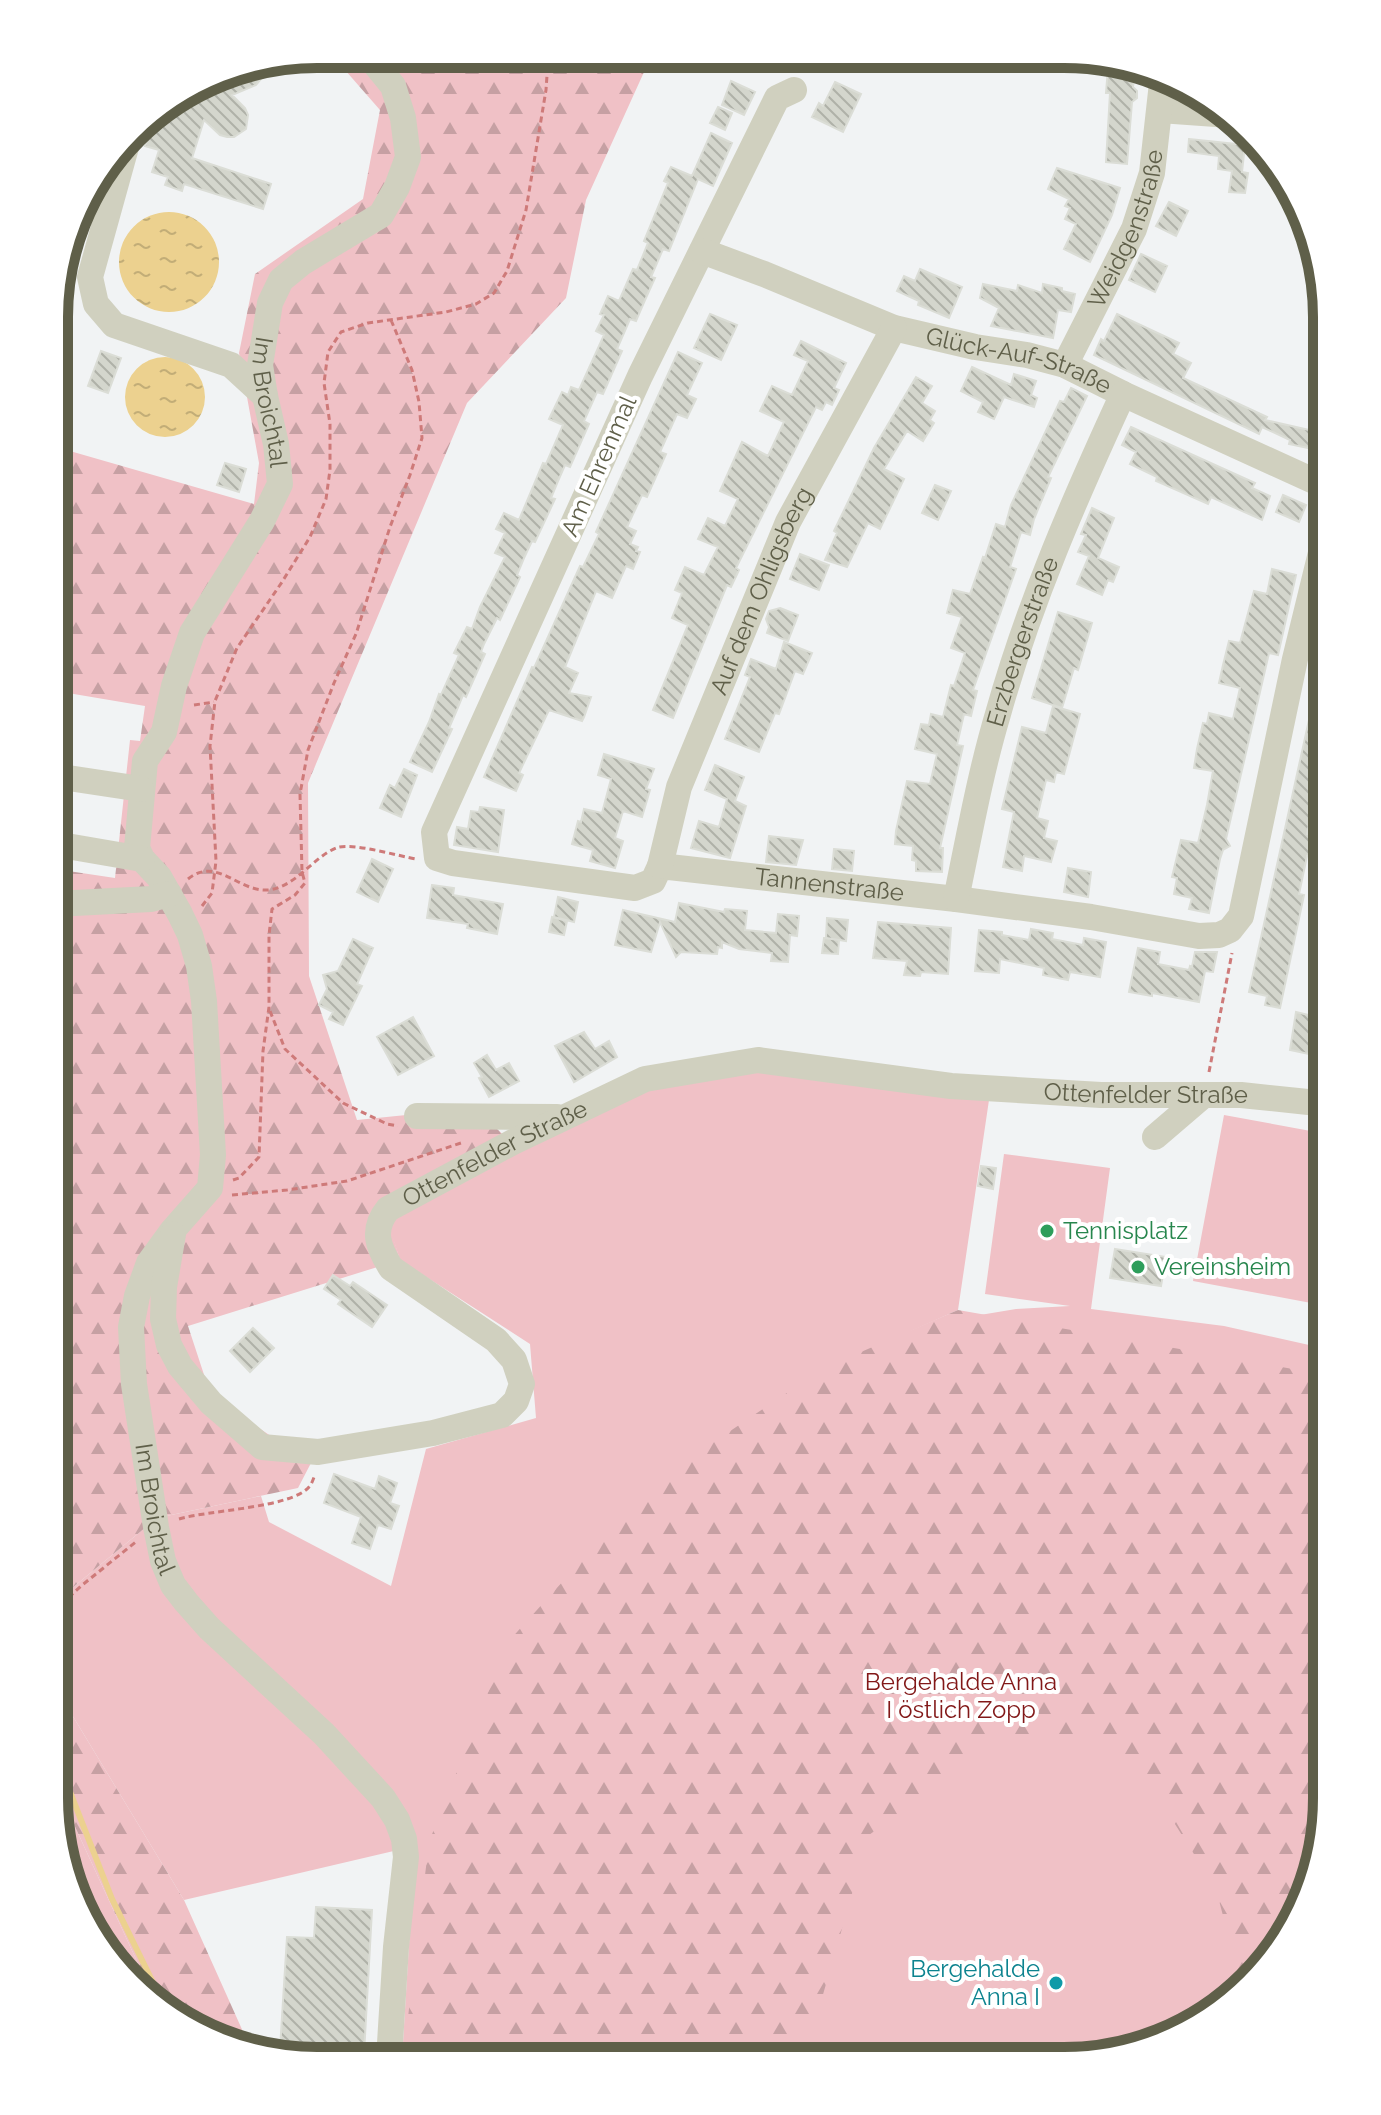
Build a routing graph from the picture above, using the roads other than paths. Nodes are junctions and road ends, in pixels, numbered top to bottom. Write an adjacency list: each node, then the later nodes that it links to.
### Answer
1 (378, 68): 11 (street, Im Broichtal)
2 (1162, 88): 4 (street, Weidgenstraße)
3 (794, 90): 7 (street, Am Ehrenmal)
4 (1160, 110): 5 (street); 9 (street, Weidgenstraße)
5 (1207, 113)
6 (121, 164): 11 (street)
7 (702, 251): 8 (street, Glück-Auf-Straße); 18 (street, Am Ehrenmal)
8 (894, 328): 9 (street, Glück-Auf-Straße); 18 (street, Auf dem Ohligsberg)
9 (1065, 365): 10 (street, Glück-Auf-Straße)
10 (1123, 394): 12 (street, Glück-Auf-Straße); 19 (street, Erzbergerstraße)
11 (265, 396): 15 (street, Im Broichtal)
12 (1313, 481)
13 (1313, 586): 19 (street, Tannenstraße)
14 (68, 778): 15 (street)
15 (141, 789): 17 (street, Im Broichtal)
16 (68, 846): 17 (street)
17 (142, 859): 21 (street)
18 (660, 866): 19 (street, Tannenstraße)
19 (956, 899)
20 (68, 903): 21 (street)
21 (175, 904): 27 (street, Im Broichtal)
22 (1204, 1095): 23 (street, Ottenfelder Straße); 25 (street, Ottenfelder Straße); 26 (street)
23 (1312, 1102)
24 (417, 1116): 25 (street)
25 (565, 1117): 27 (street, Ottenfelder Straße)
26 (1155, 1137)
27 (173, 1230): 28 (street, Im Broichtal)
28 (390, 2047)

